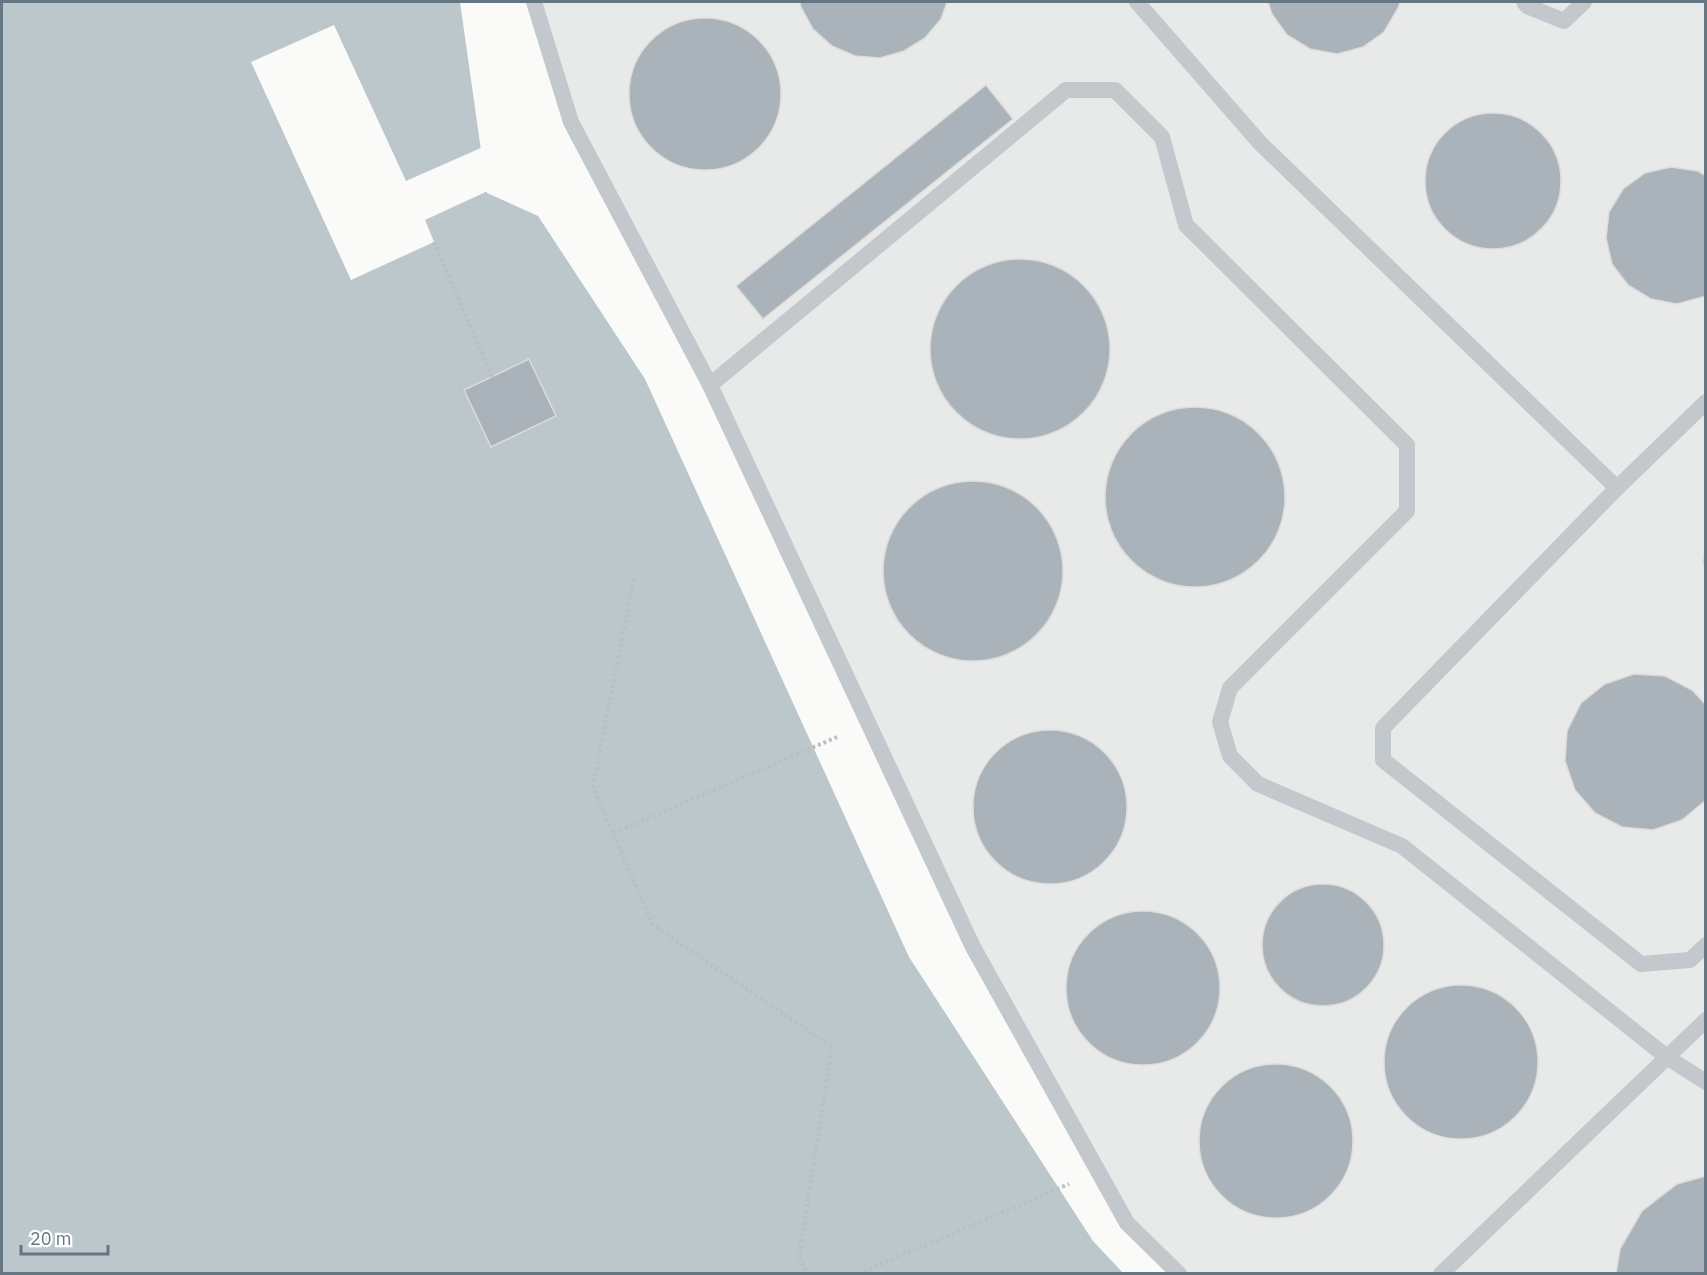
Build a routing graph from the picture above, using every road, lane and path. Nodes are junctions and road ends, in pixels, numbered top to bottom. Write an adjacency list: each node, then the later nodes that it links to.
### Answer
1 (534, 2): 7 (lane)
2 (1137, 2): 9 (lane)
3 (1524, 2): 4 (lane)
4 (1584, 2)
5 (434, 242): 6 (path)
6 (492, 377)
7 (710, 385): 15 (lane); 20 (lane)
8 (1706, 402): 9 (lane)
9 (1617, 488): 13 (lane)
10 (634, 579): 12 (path)
11 (837, 737): 12 (path)
12 (614, 834): 18 (path)
13 (1706, 945)
14 (1706, 1020): 15 (lane)
15 (1668, 1058): 16 (lane); 21 (lane)
16 (1706, 1082)
17 (1069, 1184): 19 (path)
18 (808, 1274)
19 (858, 1274)
20 (1179, 1274)
21 (1441, 1274)

